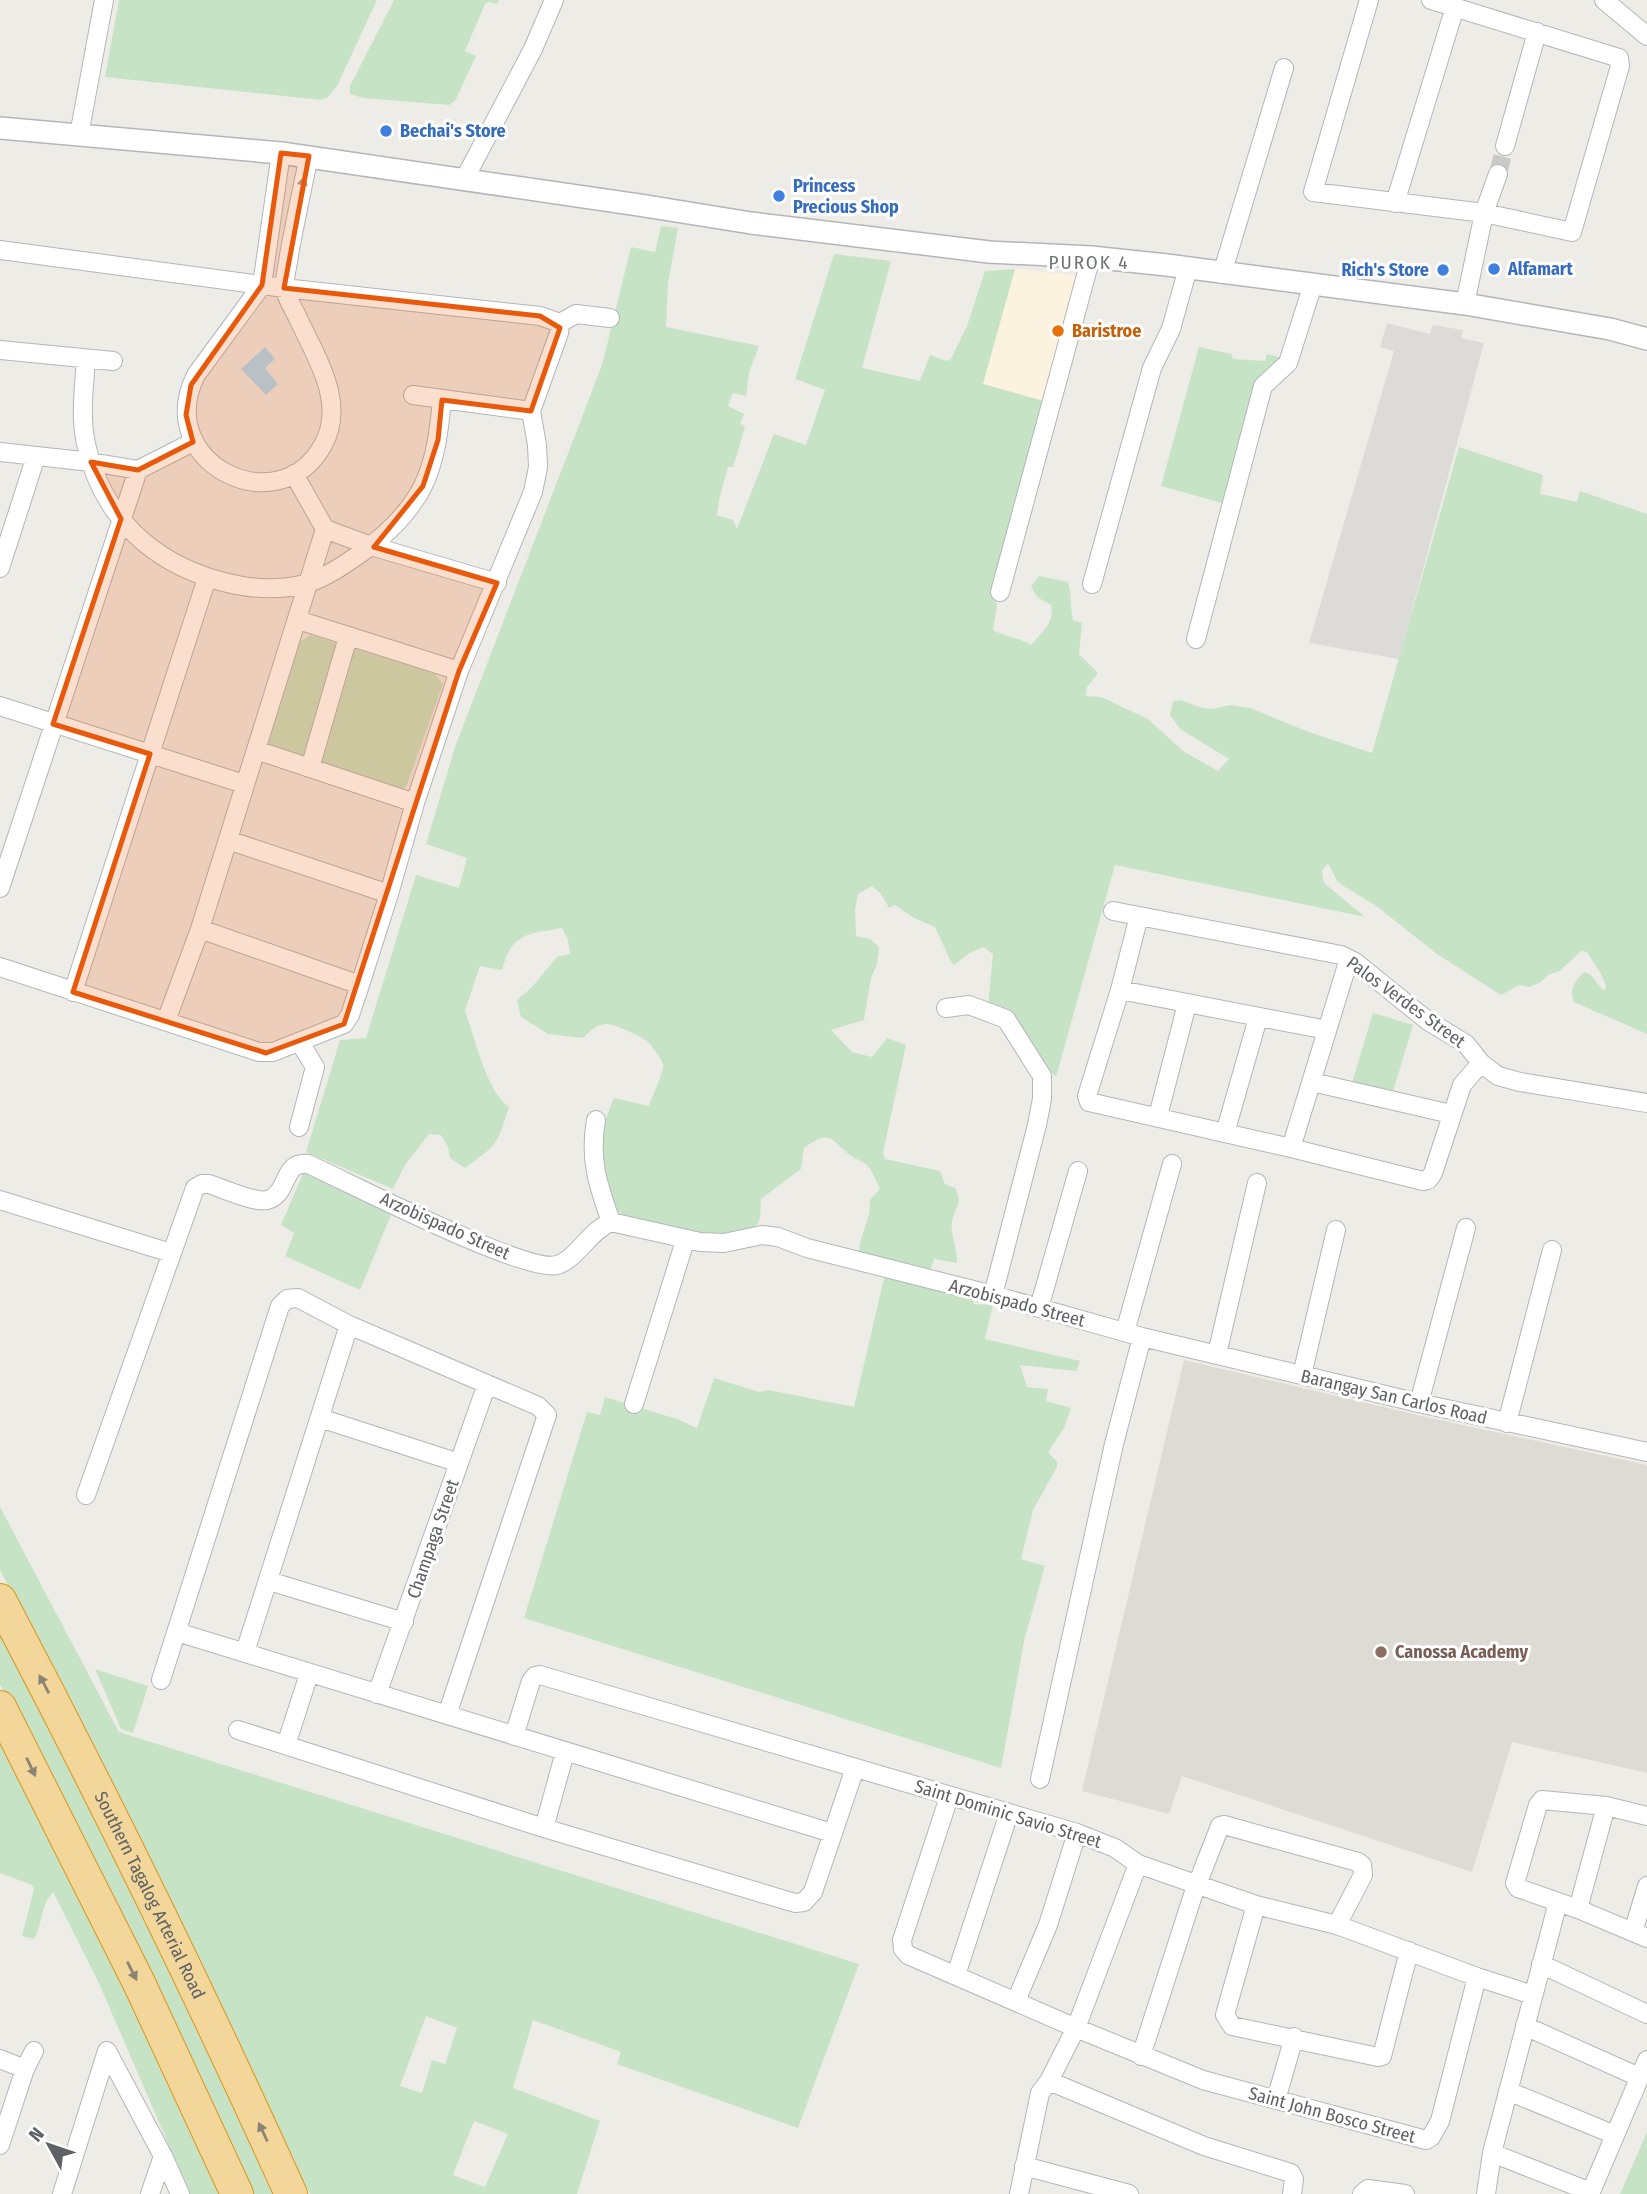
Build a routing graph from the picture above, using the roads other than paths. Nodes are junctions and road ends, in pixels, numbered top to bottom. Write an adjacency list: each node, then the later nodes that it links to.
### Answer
1 (104, 0): 11 (street)
2 (554, 0): 16 (street)
3 (1369, 0): 17 (street)
4 (1431, 0): 6 (street)
5 (1604, 0): 8 (street)
6 (1455, 7): 7 (street); 17 (street)
7 (1537, 32): 12 (street); 18 (street)
8 (1647, 36)
9 (1284, 68): 24 (street)
10 (0, 128): 11 (street)
11 (79, 135): 13 (street)
12 (1505, 146)
13 (281, 153): 14 (street); 19 (street)
14 (309, 156): 16 (street); 20 (street, one-way to 14)
15 (1498, 174): 18 (street)
16 (464, 180): 22 (street)
17 (1395, 203): 18 (street)
18 (1484, 213): 28 (street)
19 (270, 233): 20 (street); 26 (street)
20 (293, 235): 27 (street)
21 (0, 250): 26 (street)
22 (1091, 257): 23 (street); 52 (street)
23 (1188, 268): 24 (street); 51 (street)
24 (1223, 274): 25 (street)
25 (1313, 284): 28 (street); 55 (street)
26 (262, 285): 27 (street); 38 (street)
27 (284, 288): 30 (street); 43 (street)
28 (1465, 304): 31 (street)
29 (610, 318): 30 (street)
30 (559, 323): 37 (street)
31 (1647, 339)
32 (0, 350): 33 (street)
33 (86, 359): 34 (street); 41 (street)
34 (113, 362)
35 (413, 395): 36 (street)
36 (442, 400): 37 (street); 46 (street)
37 (531, 411): 50 (street)
38 (193, 442): 42 (street); 43 (street)
39 (0, 452): 40 (street)
40 (36, 456): 41 (street); 47 (street)
41 (91, 462): 42 (street); 44 (street)
42 (138, 470): 44 (street)
43 (294, 474): 45 (street)
44 (121, 519): 48 (street); 58 (street)
45 (325, 529): 46 (street); 49 (street)
46 (371, 546): 49 (street); 50 (street)
47 (0, 568)
48 (207, 578): 49 (street); 60 (street)
49 (306, 583): 53 (street)
50 (497, 583): 56 (street)
51 (1092, 584)
52 (1000, 592)
53 (298, 620): 54 (street); 59 (street)
54 (348, 637): 56 (street); 61 (street)
55 (1196, 639)
56 (458, 671): 63 (street)
57 (0, 706): 58 (street)
58 (53, 724): 60 (street); 65 (street)
59 (256, 750): 61 (street); 62 (street)
60 (150, 754): 62 (street); 74 (street)
61 (310, 768): 63 (street)
62 (244, 784): 64 (street)
63 (415, 803): 66 (street)
64 (228, 840): 66 (street); 69 (street)
65 (0, 888)
66 (389, 894): 72 (street)
67 (1114, 911): 68 (street, Palos Verdes Street)
68 (1139, 916): 70 (street, Palos Verdes Street); 73 (street)
69 (200, 929): 72 (street); 78 (street)
70 (1349, 959): 79 (street); 81 (street, Palos Verdes Street)
71 (0, 968): 74 (street)
72 (360, 985): 80 (street)
73 (1120, 990): 75 (street); 85 (street)
74 (73, 992): 78 (street)
75 (1187, 1004): 77 (street); 85 (street)
76 (946, 1008): 100 (street)
77 (1258, 1018): 79 (street); 88 (street)
78 (166, 1021): 80 (street)
79 (1327, 1030): 82 (street)
80 (300, 1043): 87 (street)
81 (1481, 1063): 83 (street, Palos Verdes Street); 84 (street)
82 (1312, 1082): 84 (street); 89 (street)
83 (1647, 1103)
84 (1451, 1114): 89 (street)
85 (1158, 1116): 88 (street)
86 (596, 1120): 94 (street)
87 (299, 1127)
88 (1225, 1133): 89 (street)
89 (1291, 1148)
90 (1172, 1164): 103 (street)
91 (1078, 1171): 101 (street)
92 (1257, 1182): 104 (street)
93 (0, 1200): 99 (street)
94 (611, 1222): 97 (street, Arzobispado Street); 99 (street, Arzobispado Street)
95 (1466, 1228): 107 (street)
96 (1336, 1230): 105 (street)
97 (685, 1241): 100 (street, Arzobispado Street); 108 (street)
98 (1552, 1250): 110 (street)
99 (171, 1253): 113 (street, Arzobispado Street)
100 (993, 1295): 101 (street, Arzobispado Street)
101 (1040, 1308): 103 (street, Arzobispado Street)
102 (349, 1325): 106 (street); 109 (street); 117 (street)
103 (1134, 1334): 104 (street, Barangay San Carlos Road); 129 (street)
104 (1217, 1354): 105 (street, Barangay San Carlos Road)
105 (1302, 1375): 107 (street, Barangay San Carlos Road)
106 (487, 1384): 112 (street, Champaga Street); 123 (street)
107 (1419, 1403): 110 (street, Barangay San Carlos Road)
108 (634, 1404)
109 (320, 1418): 112 (street); 114 (street)
110 (1507, 1423): 111 (street, Barangay San Carlos Road)
111 (1647, 1452)
112 (459, 1463): 116 (street, Champaga Street)
113 (86, 1495)
114 (269, 1581): 116 (street); 118 (street)
115 (0, 1600): 174 (highway, Southern Tagalog Arterial Road, one-way to 115)
116 (404, 1622): 121 (street, Champaga Street)
117 (177, 1632): 118 (street); 120 (street)
118 (245, 1652): 119 (street)
119 (309, 1674): 121 (street); 126 (street)
120 (161, 1680)
121 (377, 1694): 123 (street)
122 (0, 1707): 173 (highway, one-way to 173)
123 (447, 1715): 125 (street)
124 (238, 1730): 126 (street)
125 (514, 1737): 127 (street); 128 (street, Saint Dominic Savio Street)
126 (286, 1745): 134 (street)
127 (565, 1752): 134 (street); 135 (street)
128 (855, 1768): 130 (street, Saint Dominic Savio Street); 135 (street)
129 (1040, 1779)
130 (949, 1797): 132 (street, Saint Dominic Savio Street); 147 (street, Saint John Bosco Street)
131 (1606, 1806): 133 (street); 140 (street); 142 (street)
132 (1009, 1813): 136 (street, Saint Dominic Savio Street); 147 (street)
133 (1647, 1816)
134 (544, 1828): 135 (street)
135 (832, 1833)
136 (1077, 1833): 137 (street, Saint Dominic Savio Street); 150 (street)
137 (1138, 1864): 138 (street, Saint Dominic Savio Street); 153 (street)
138 (1198, 1885): 141 (street, Saint Dominic Savio Street); 143 (street); 156 (street)
139 (1647, 1886): 144 (street)
140 (1558, 1902): 142 (street); 146 (street)
141 (1256, 1905): 143 (street, Saint Dominic Savio Street); 154 (street)
142 (1578, 1909): 144 (street)
143 (1337, 1925): 145 (street, Saint Dominic Savio Street)
144 (1640, 1935)
145 (1409, 1951): 148 (street, Saint Dominic Savio Street); 154 (street)
146 (1541, 1964): 149 (street); 151 (street)
147 (956, 1975): 150 (street, Saint John Bosco Street)
148 (1477, 1977): 149 (street, Saint Dominic Savio Street); 163 (street, Saint John Bosco Street)
149 (1533, 1995): 152 (street)
150 (1016, 2001): 153 (street, Saint John Bosco Street)
151 (1647, 2014)
152 (1525, 2026): 160 (street); 162 (street)
153 (1076, 2028): 156 (street, Saint John Bosco Street); 161 (street)
154 (1294, 2037): 163 (street)
155 (34, 2051): 159 (street)
156 (1141, 2056): 163 (street, Saint John Bosco Street)
157 (0, 2059): 159 (street)
158 (1647, 2060): 160 (street)
159 (25, 2069): 165 (street)
160 (1639, 2077): 164 (street)
161 (1049, 2081): 168 (street); 177 (street)
162 (1508, 2091): 164 (street); 166 (street)
163 (1276, 2100)
164 (1615, 2135): 169 (street)
165 (1, 2138)
166 (1492, 2153): 169 (street); 180 (street)
167 (163, 2156): 170 (street); 171 (street); 172 (street)
168 (1024, 2166): 175 (street); 176 (street)
169 (1590, 2193)
170 (62, 2194)
171 (150, 2194)
172 (180, 2194)
173 (237, 2194)
174 (291, 2194)
175 (1019, 2194)
176 (1129, 2194)
177 (1292, 2194)
178 (1362, 2194): 179 (street)
179 (1405, 2194)
180 (1486, 2194)

